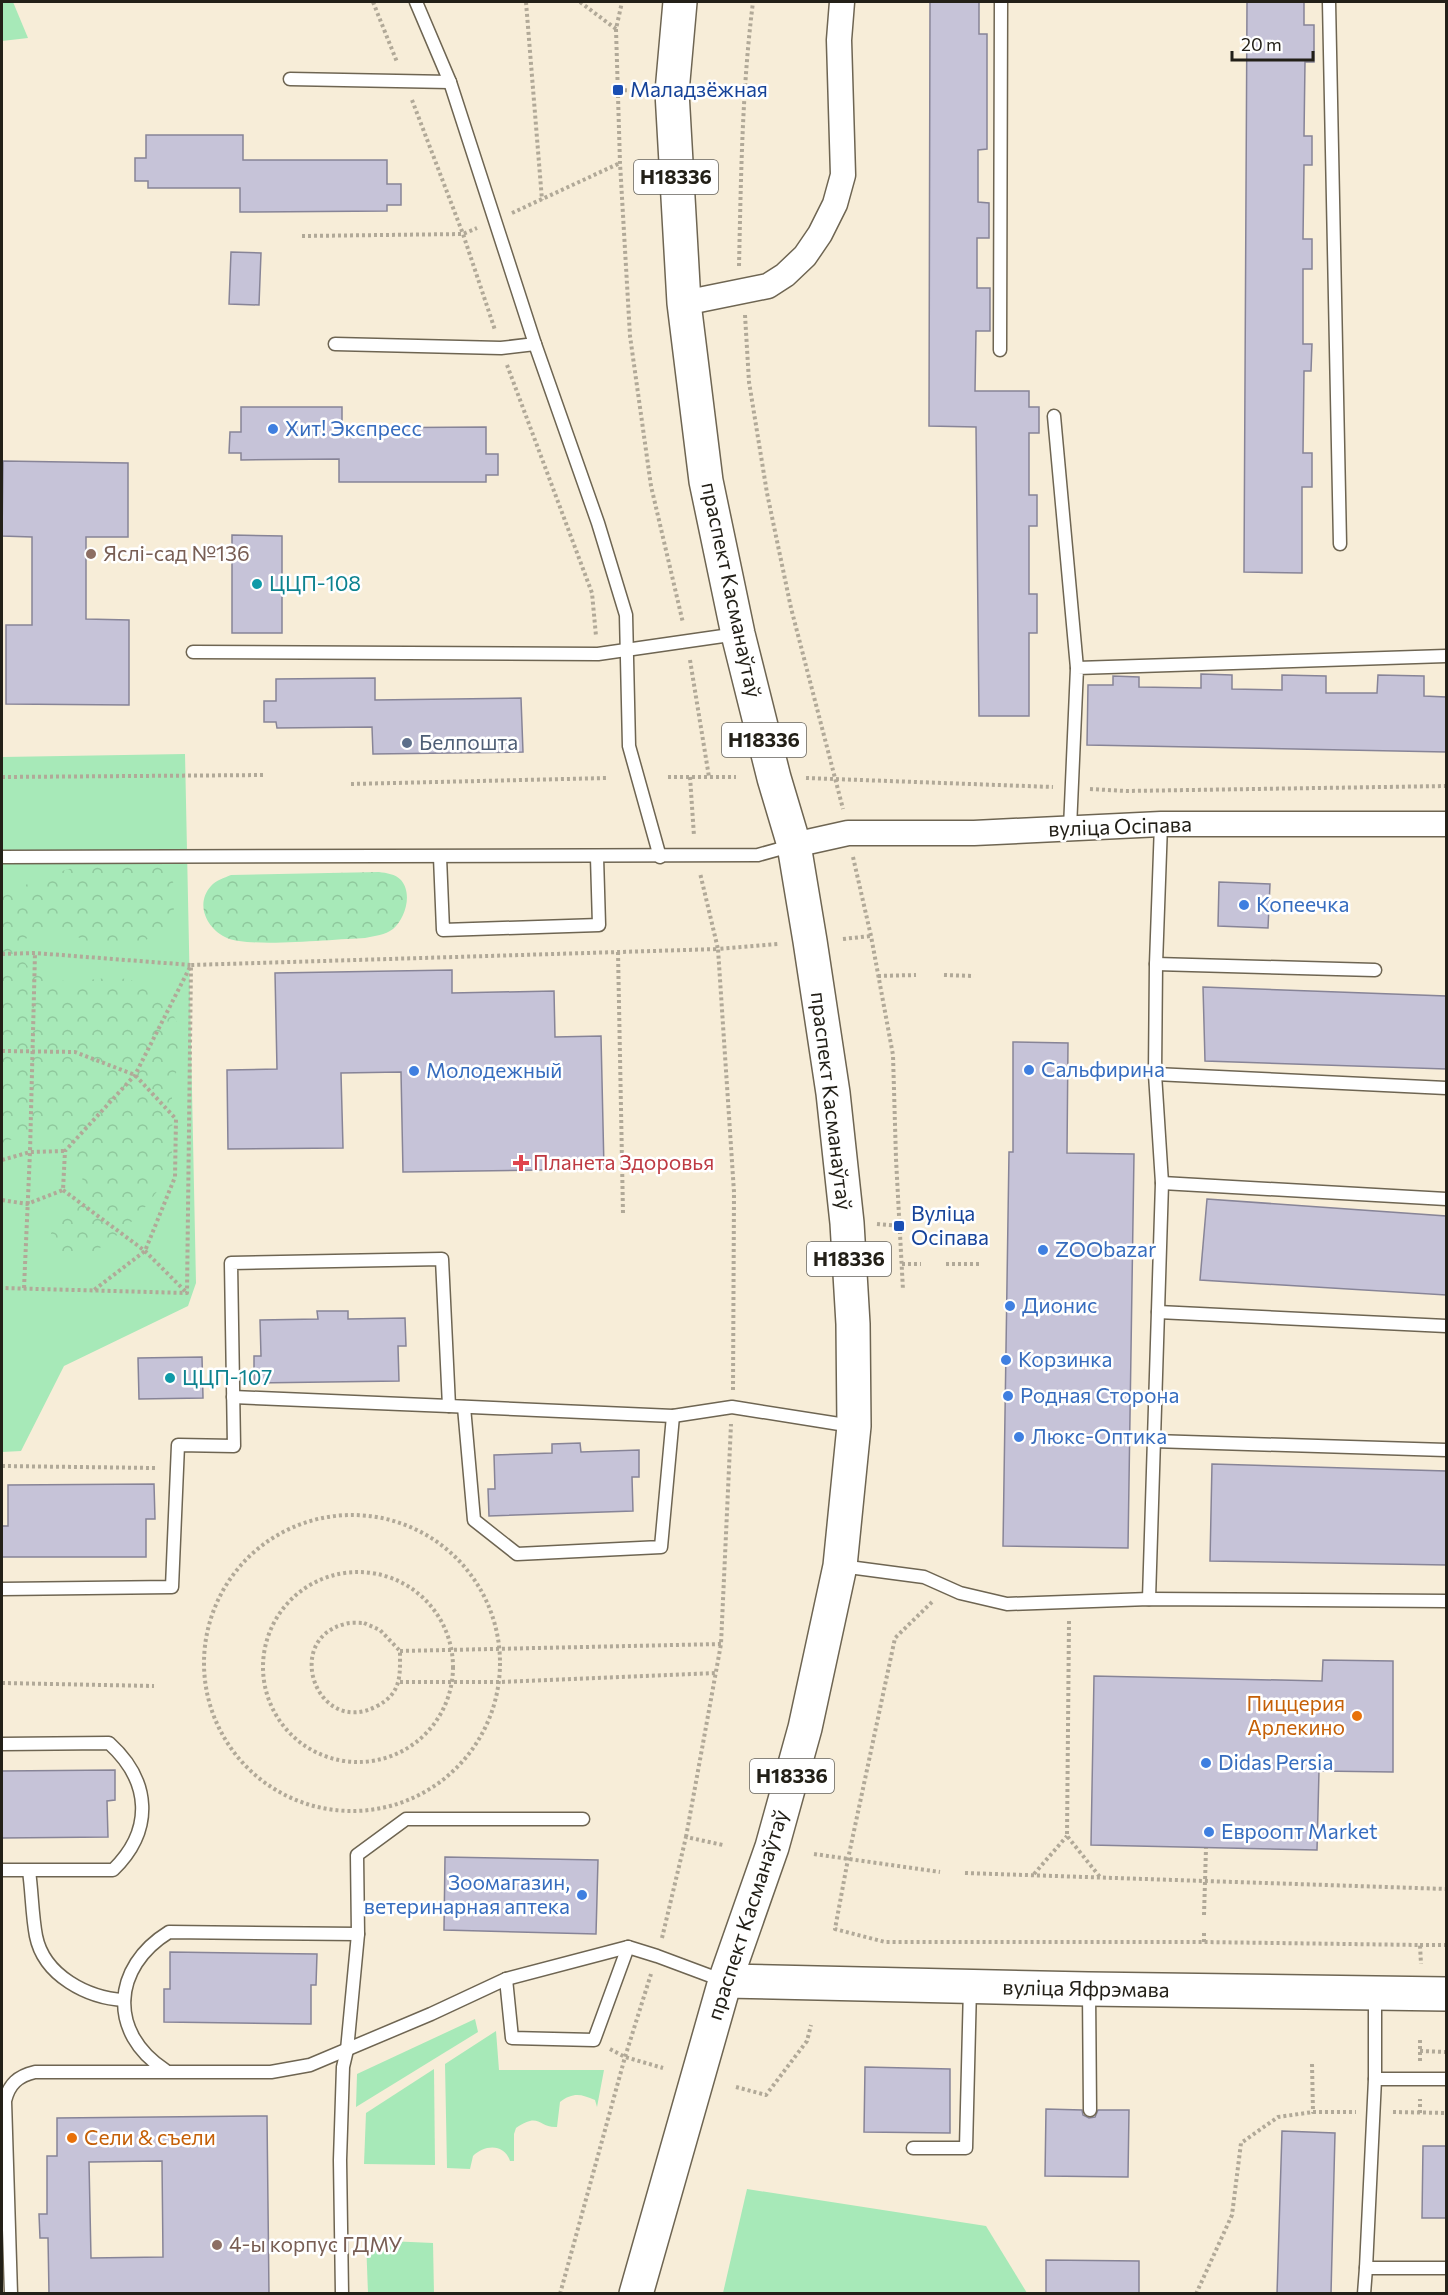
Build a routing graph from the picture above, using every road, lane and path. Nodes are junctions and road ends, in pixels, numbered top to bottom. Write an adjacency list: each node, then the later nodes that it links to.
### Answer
1 (416, 2): 12 (lane)
2 (526, 2): 14 (path)
3 (580, 2): 10 (path)
4 (622, 2): 10 (path)
5 (680, 2): 18 (main road, праспект Касманаўтаў / Н18336)
6 (753, 2): 17 (path)
7 (842, 2): 17 (street)
8 (1001, 2): 21 (lane)
9 (1329, 2): 23 (lane)
10 (616, 29): 13 (path)
11 (290, 79): 12 (lane)
12 (450, 82): 15 (lane)
13 (620, 163): 14 (path); 24 (path)
14 (542, 200): 15 (path)
15 (495, 220): 16 (path); 20 (lane)
16 (302, 236)
17 (742, 292): 18 (street); 39 (path)
18 (684, 303): 25 (main road, праспект Касманаўтаў / Н18336)
19 (335, 344): 20 (lane)
20 (535, 344): 26 (lane)
21 (1000, 350)
22 (1054, 416): 30 (lane)
23 (1340, 544)
24 (684, 625)
25 (738, 634): 26 (lane); 47 (main road, праспект Касманаўтаў / Н18336)
26 (626, 649): 27 (lane); 53 (lane)
27 (193, 652)
28 (1446, 656): 30 (lane)
29 (690, 657): 35 (path)
30 (1077, 668): 42 (lane)
31 (265, 775): 32 (path)
32 (2, 777)
33 (668, 777): 34 (path)
34 (690, 777): 35 (path); 48 (path)
35 (709, 777): 36 (path)
36 (736, 777)
37 (608, 778): 40 (path)
38 (802, 778): 39 (path)
39 (836, 779): 42 (path); 43 (path)
40 (351, 784)
41 (1446, 786): 42 (path)
42 (1071, 787): 46 (lane)
43 (844, 813)
44 (1161, 824): 45 (street, вуліца Осіпава); 46 (street, вуліца Осіпава); 61 (lane)
45 (1446, 824)
46 (1070, 828): 47 (street, вуліца Осіпава)
47 (794, 845): 48 (lane); 99 (main road, праспект Касманаўтаў / Н18336)
48 (696, 856): 53 (lane); 57 (path)
49 (853, 856): 54 (path)
50 (2, 857): 51 (lane)
51 (440, 857): 52 (lane); 52 (lane)
52 (597, 857): 53 (lane)
53 (660, 857)
54 (871, 936): 55 (path); 66 (path)
55 (843, 939)
56 (778, 944): 57 (path)
57 (717, 949): 58 (path); 97 (path)
58 (618, 952): 62 (path); 81 (path)
59 (35, 953): 60 (path); 62 (path); 69 (path)
60 (2, 954)
61 (1156, 964): 63 (lane); 70 (lane)
62 (191, 965): 71 (path); 91 (path)
63 (1375, 970)
64 (916, 975): 66 (path)
65 (944, 975): 67 (path)
66 (878, 976): 83 (path)
67 (974, 976)
68 (2, 1052): 69 (path)
69 (32, 1052): 71 (path); 74 (path)
70 (1155, 1074): 72 (lane); 76 (lane)
71 (135, 1075): 73 (path); 82 (path)
72 (1446, 1088)
73 (65, 1151): 74 (path); 77 (path)
74 (30, 1152): 75 (path); 80 (path)
75 (2, 1160)
76 (1162, 1183): 78 (lane); 92 (lane)
77 (63, 1190): 80 (path); 82 (path)
78 (1446, 1199)
79 (2, 1200): 80 (path)
80 (27, 1204): 88 (path)
81 (623, 1213)
82 (145, 1251): 89 (path); 91 (path)
83 (902, 1264): 84 (path); 90 (path)
84 (921, 1264)
85 (946, 1264): 86 (path)
86 (979, 1264)
87 (2, 1288): 88 (path)
88 (24, 1288): 89 (path)
89 (93, 1290): 91 (path)
90 (903, 1290)
91 (187, 1293)
92 (1158, 1312): 93 (lane); 100 (lane)
93 (1446, 1326)
94 (233, 1397): 95 (lane); 95 (lane); 105 (lane)
95 (449, 1406): 96 (lane)
96 (464, 1407): 98 (lane); 98 (lane)
97 (732, 1407): 98 (lane); 99 (lane); 110 (path)
98 (673, 1416)
99 (854, 1426): 104 (main road, праспект Касманаўтаў / Н18336)
100 (1153, 1441): 101 (lane); 106 (lane)
101 (1446, 1450)
102 (2, 1466): 103 (path)
103 (155, 1468)
104 (840, 1566): 106 (lane); 146 (main road, праспект Касманаўтаў / Н18336)
105 (2, 1589)
106 (1149, 1599): 107 (lane)
107 (1446, 1601)
108 (926, 1607): 127 (path)
109 (1069, 1612): 122 (path)
110 (721, 1644): 111 (path); 114 (path)
111 (499, 1649): 112 (path); 117 (path); 117 (path)
112 (451, 1650): 113 (path); 116 (path); 116 (path)
113 (400, 1651): 115 (path); 115 (path)
114 (717, 1674): 117 (path); 123 (path)
115 (400, 1682): 116 (path)
116 (453, 1682): 117 (path)
117 (501, 1682)
118 (2, 1683): 119 (path)
119 (154, 1686)
120 (2, 1744): 129 (lane)
121 (583, 1819): 138 (lane)
122 (1067, 1836): 132 (path); 133 (path)
123 (686, 1837): 124 (path); 143 (path)
124 (723, 1845)
125 (1206, 1848): 134 (path)
126 (814, 1854): 127 (path)
127 (848, 1859): 130 (path); 139 (path)
128 (2, 1870): 129 (lane)
129 (29, 1871): 151 (lane)
130 (940, 1872)
131 (965, 1873): 132 (path)
132 (1033, 1875): 133 (path)
133 (1100, 1878): 134 (path)
134 (1205, 1881): 135 (path); 136 (path)
135 (1446, 1889)
136 (1204, 1915)
137 (1204, 1930): 139 (path)
138 (358, 1934): 151 (lane); 154 (lane)
139 (1203, 1942): 140 (path)
140 (1420, 1945): 141 (path); 144 (path)
141 (1446, 1945)
142 (628, 1947): 143 (lane); 145 (lane); 153 (lane)
143 (657, 1956): 146 (lane); 157 (path)
144 (1420, 1966)
145 (506, 1978): 153 (lane); 154 (lane)
146 (725, 1981): 147 (main road, вуліца Яфрэмава); 174 (main road, праспект Касманаўтаў / Н18336)
147 (970, 1986): 148 (main road, вуліца Яфрэмава); 168 (lane)
148 (1089, 1989): 149 (main road, вуліца Яфрэмава); 164 (lane)
149 (1375, 1994): 150 (main road, вуліца Яфрэмава); 161 (lane)
150 (1446, 1994)
151 (124, 2000): 160 (lane)
152 (811, 2025): 163 (path)
153 (594, 2040): 157 (path)
154 (347, 2050): 160 (lane); 172 (lane)
155 (1420, 2051): 156 (path)
156 (1446, 2052)
157 (625, 2057): 159 (path); 173 (path)
158 (1312, 2064): 165 (path)
159 (663, 2068)
160 (166, 2071): 171 (lane)
161 (1375, 2079): 162 (lane); 166 (lane)
162 (1446, 2079)
163 (736, 2087)
164 (1090, 2110)
165 (1313, 2112): 166 (path); 175 (path)
166 (1374, 2112): 167 (path); 169 (lane)
167 (1446, 2113)
168 (913, 2148)
169 (1366, 2268): 170 (lane); 176 (lane)
170 (1446, 2268)
171 (11, 2294)
172 (342, 2294)
173 (560, 2294)
174 (636, 2294)
175 (1196, 2294)
176 (1364, 2294)

